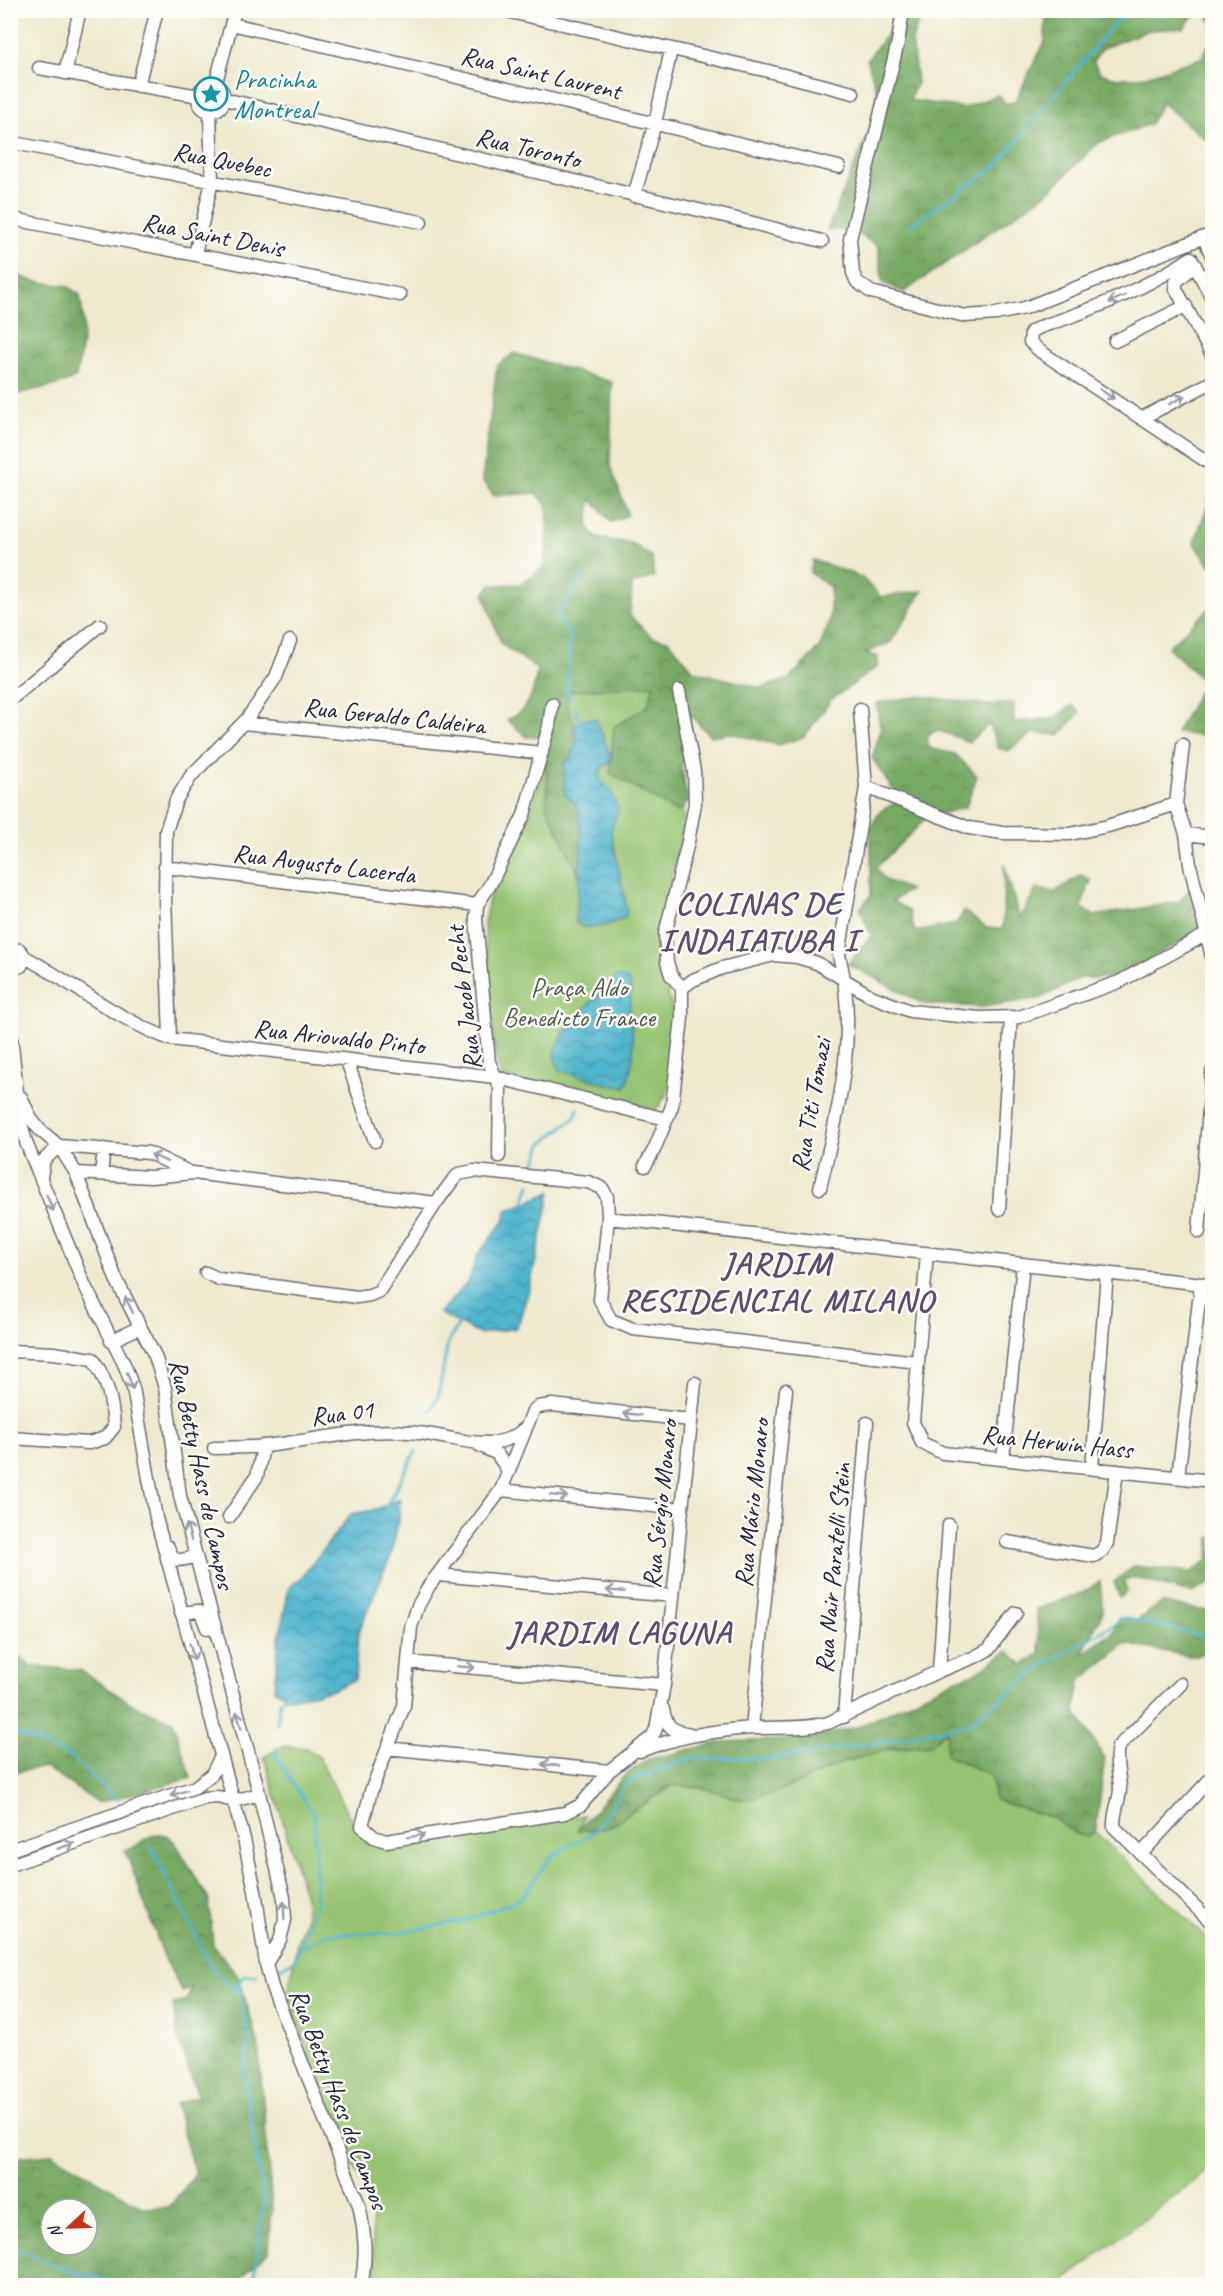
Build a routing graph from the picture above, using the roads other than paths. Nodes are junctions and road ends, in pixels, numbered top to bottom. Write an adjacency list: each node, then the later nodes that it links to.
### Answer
1 (80, 10): 9 (street)
2 (156, 10): 10 (street)
3 (236, 10): 6 (street)
4 (502, 10): 7 (street)
5 (903, 10): 26 (street)
6 (232, 24): 11 (street); 16 (street, Rua Saint Laurent)
7 (671, 50): 12 (street); 16 (street)
8 (39, 68): 9 (street)
9 (65, 73): 10 (street)
10 (138, 86): 13 (street)
11 (215, 86): 13 (street); 14 (street)
12 (853, 93)
13 (199, 96): 15 (street)
14 (224, 99): 15 (street); 20 (street, Rua Toronto)
15 (210, 111): 19 (street)
16 (655, 123): 18 (street, Rua Saint Laurent); 20 (street)
17 (14, 143): 19 (street, Rua Quebec)
18 (839, 166)
19 (212, 181): 22 (street, Rua Quebec); 25 (street)
20 (634, 196): 24 (street, Rua Toronto)
21 (18, 220): 25 (street, Rua Saint Denis)
22 (421, 222)
23 (1208, 236): 26 (street); 27 (street)
24 (822, 241)
25 (195, 254): 29 (street, Rua Saint Denis)
26 (1190, 256): 28 (street); 30 (street); 34 (street, one-way to 34)
27 (1212, 256)
28 (1211, 293)
29 (400, 295)
30 (1186, 306): 31 (street); 32 (street)
31 (1115, 341)
32 (1212, 355)
33 (1212, 382): 34 (street, one-way to 33)
34 (1142, 418): 35 (street)
35 (1212, 465)
36 (100, 625): 39 (street)
37 (290, 641): 42 (street)
38 (679, 691): 57 (street)
39 (10, 700)
40 (552, 704): 44 (street, Rua Jacob Pecht)
41 (860, 709): 45 (street, Rua Titi Tomazi)
42 (243, 723): 44 (street, Rua Geraldo Caldeira); 49 (street)
43 (1183, 745): 46 (street)
44 (542, 753): 50 (street, Rua Jacob Pecht)
45 (866, 787): 46 (street); 56 (street, Rua Titi Tomazi)
46 (1176, 804): 47 (street)
47 (1186, 834): 48 (street); 51 (street)
48 (1212, 837)
49 (165, 867): 50 (street, Rua Augusto Lacerda); 60 (street)
50 (477, 905): 63 (street, Rua Jacob Pecht)
51 (1207, 934): 54 (street); 58 (street)
52 (10, 938): 53 (street)
53 (18, 952): 55 (street); 60 (street, Rua Ariovaldo Pinto)
54 (1212, 957)
55 (10, 967)
56 (846, 981): 57 (street); 58 (street); 76 (street, Rua Titi Tomazi)
57 (682, 988): 65 (street)
58 (1011, 1017): 78 (street)
59 (10, 1027): 64 (street, Rua Betty Hass de Campos)
60 (170, 1039): 61 (street, Rua Ariovaldo Pinto)
61 (347, 1061): 63 (street, Rua Ariovaldo Pinto); 66 (street)
62 (1212, 1072): 70 (street)
63 (495, 1077): 65 (street, Rua Ariovaldo Pinto); 69 (street, Rua Jacob Pecht)
64 (16, 1087): 67 (street, Rua Betty Hass de Campos); 75 (street, Rua Betty Hass de Campos)
65 (666, 1119): 71 (street)
66 (375, 1141)
67 (58, 1146): 68 (street); 72 (street, Rua Betty Hass de Campos); 75 (street)
68 (104, 1149): 73 (street, one-way to 68); 74 (street)
69 (499, 1156)
70 (1209, 1161): 80 (street)
71 (645, 1166)
72 (76, 1173): 74 (street); 86 (street, Rua Betty Hass de Campos, one-way to 72)
73 (192, 1173): 74 (street); 77 (street)
74 (101, 1174)
75 (41, 1182): 87 (street, Rua Betty Hass de Campos, one-way to 87)
76 (820, 1188)
77 (436, 1203): 79 (street); 83 (street)
78 (999, 1209)
79 (608, 1218): 81 (street); 89 (street)
80 (1199, 1232)
81 (927, 1253): 82 (street); 89 (street)
82 (1023, 1264): 84 (street); 99 (street)
83 (206, 1273)
84 (1107, 1273): 85 (street); 100 (street)
85 (1207, 1285): 103 (street)
86 (140, 1326): 87 (street); 111 (street, Rua Betty Hass de Campos, one-way to 86)
87 (111, 1341): 108 (street, Rua Betty Hass de Campos, one-way to 108)
88 (10, 1351): 95 (street)
89 (918, 1362): 99 (street, Rua Herwin Hass)
90 (695, 1383): 92 (street, Rua Sérgio Monaro)
91 (786, 1390): 123 (street, Rua Mário Monaro)
92 (690, 1420): 94 (street, one-way to 94); 106 (street, Rua Sérgio Monaro)
93 (867, 1423): 122 (street, Rua Nair Paratelli Stein)
94 (527, 1426): 96 (street, Rua 01); 102 (street)
95 (10, 1438)
96 (475, 1443): 97 (street, Rua 01); 102 (street, Rua 01)
97 (263, 1447): 98 (street, Rua 01); 107 (street)
98 (214, 1448)
99 (1003, 1459): 100 (street, Rua Herwin Hass)
100 (1092, 1468): 101 (street, Rua Herwin Hass)
101 (1118, 1471): 103 (street, Rua Herwin Hass); 110 (street)
102 (509, 1472): 105 (street)
103 (1178, 1477): 104 (street, Rua Herwin Hass)
104 (1212, 1481)
105 (501, 1490): 106 (street, one-way to 106); 112 (street)
106 (682, 1509): 113 (street, Rua Sérgio Monaro)
107 (229, 1517)
108 (156, 1518): 111 (street); 114 (street, Rua Betty Hass de Campos)
109 (949, 1525): 117 (street)
110 (1007, 1542)
111 (195, 1557): 118 (street, Rua Betty Hass de Campos)
112 (438, 1575): 113 (street, one-way to 112); 116 (street)
113 (674, 1596): 120 (street, Rua Sérgio Monaro)
114 (181, 1613): 118 (street); 126 (street, Rua Betty Hass de Campos, one-way to 126)
115 (1016, 1613): 117 (street)
116 (408, 1662): 120 (street, one-way to 120); 125 (street)
117 (939, 1671): 122 (street)
118 (226, 1673): 130 (street, Rua Betty Hass de Campos, one-way to 118)
119 (1181, 1684): 133 (street)
120 (664, 1685): 121 (street, Rua Sérgio Monaro)
121 (662, 1702): 124 (street); 127 (street, Rua Sérgio Monaro)
122 (844, 1717): 123 (street)
123 (752, 1728): 124 (street)
124 (696, 1735): 127 (street)
125 (387, 1749): 128 (street, one-way to 125); 128 (street, Rua Sérgio Monaro, one-way to 128)
126 (221, 1756): 131 (street, Rua Betty Hass de Campos); 132 (street, one-way to 132)
127 (627, 1756): 128 (street, Rua Sérgio Monaro)
128 (609, 1771)
129 (1212, 1777): 133 (street)
130 (260, 1794): 131 (street); 136 (street, Rua Betty Hass de Campos, one-way to 130)
131 (234, 1801): 134 (street, one-way to 131); 136 (street, Rua Betty Hass de Campos)
132 (10, 1851)
133 (1141, 1854): 135 (street)
134 (10, 1865)
135 (1210, 1915)
136 (266, 1964): 137 (street, Rua Betty Hass de Campos)
137 (361, 2286)

